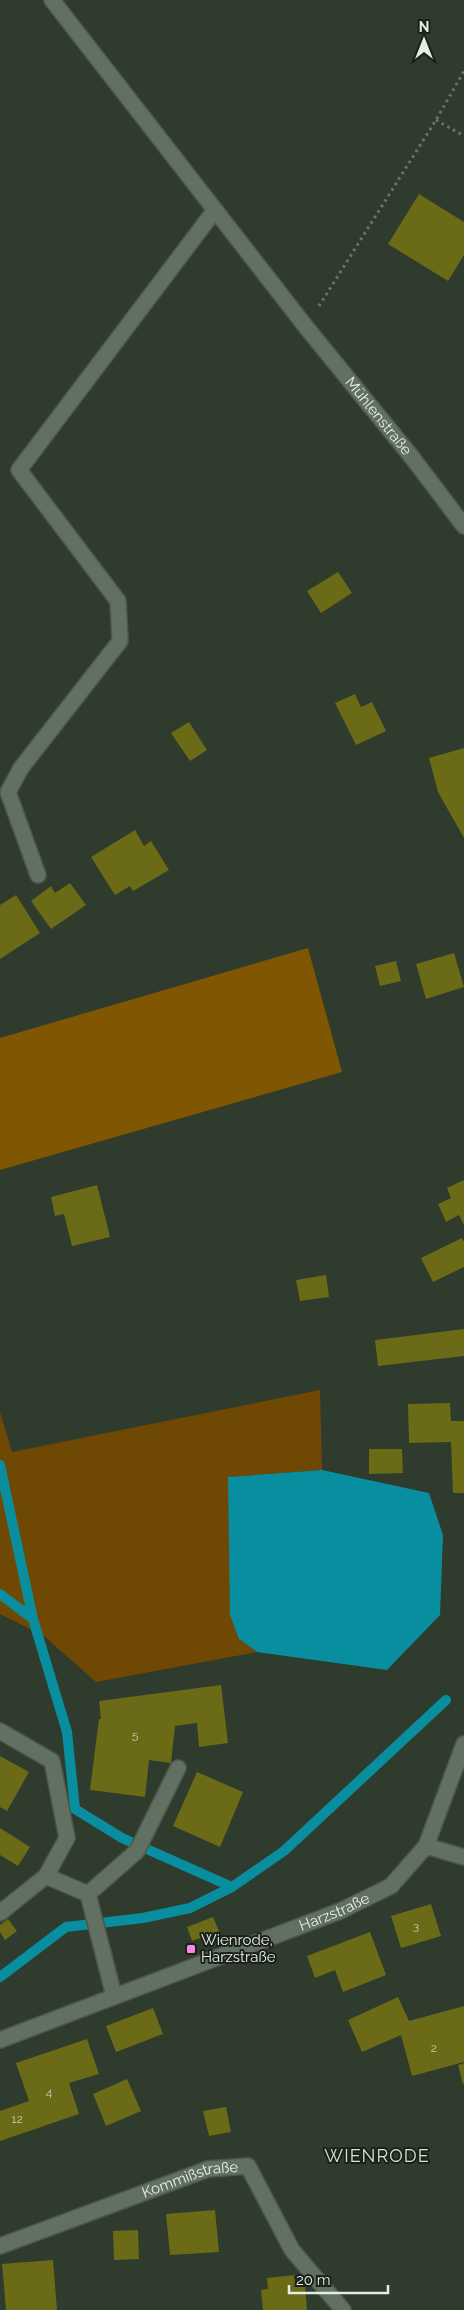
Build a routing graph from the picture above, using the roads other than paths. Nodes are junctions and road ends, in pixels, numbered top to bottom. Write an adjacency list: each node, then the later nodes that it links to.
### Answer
1 (52, 0): 2 (main road, Mühlenstraße)
2 (215, 210): 3 (main road, Mühlenstraße); 4 (main road)
3 (464, 526)
4 (38, 875)
5 (0, 1731): 10 (main road)
6 (464, 1744): 8 (main road)
7 (178, 1768): 11 (main road)
8 (426, 1846): 9 (main road); 13 (main road, Harzstraße)
9 (464, 1857)
10 (46, 1876): 11 (main road); 12 (main road)
11 (90, 1900): 13 (main road)
12 (0, 1913)
13 (114, 1996): 14 (main road, Harzstraße)
14 (0, 2040)
15 (0, 2246): 16 (main road, Kommißstraße)
16 (343, 2310)

